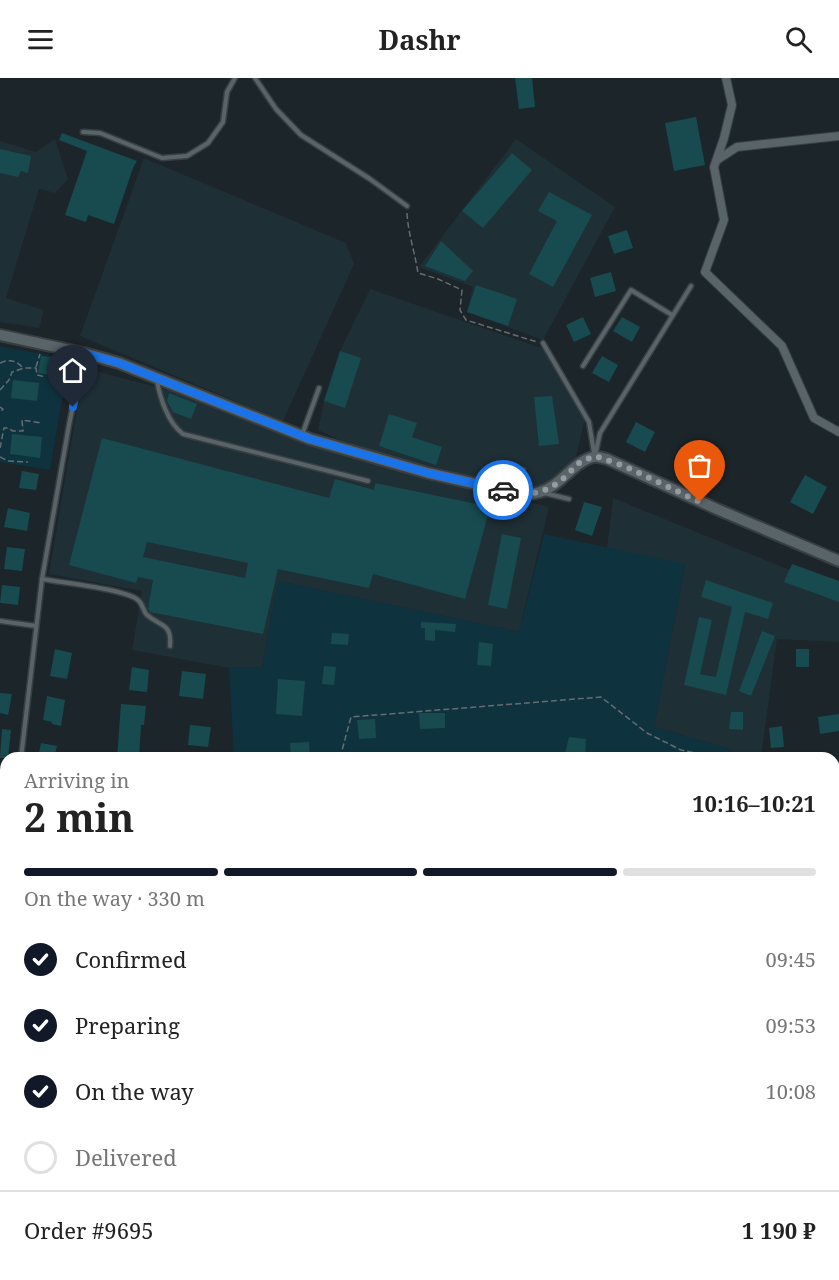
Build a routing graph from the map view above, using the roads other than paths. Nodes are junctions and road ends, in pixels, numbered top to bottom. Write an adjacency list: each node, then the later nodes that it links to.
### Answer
1 (235, 78): 4 (lane)
2 (255, 78): 7 (lane)
3 (726, 78): 6 (street)
4 (83, 132)
5 (839, 136): 6 (street)
6 (717, 160): 16 (street)
7 (407, 206)
8 (691, 286): 9 (lane)
9 (672, 315): 13 (lane); 18 (lane)
10 (0, 335): 12 (street)
11 (543, 343): 18 (lane)
12 (84, 353): 14 (street); 25 (lane)
13 (583, 366)
14 (156, 378): 17 (street); 20 (lane)
15 (319, 388): 17 (lane)
16 (839, 432)
17 (302, 436): 22 (street)
18 (595, 456): 21 (street); 24 (street)
19 (523, 470): 22 (lane)
20 (368, 481)
21 (540, 493): 22 (street); 23 (lane)
22 (520, 495)
23 (568, 499)
24 (839, 561)
25 (42, 579): 27 (lane); 28 (lane)
26 (0, 621): 27 (lane)
27 (36, 626): 29 (lane)
28 (170, 646)
29 (22, 752)

